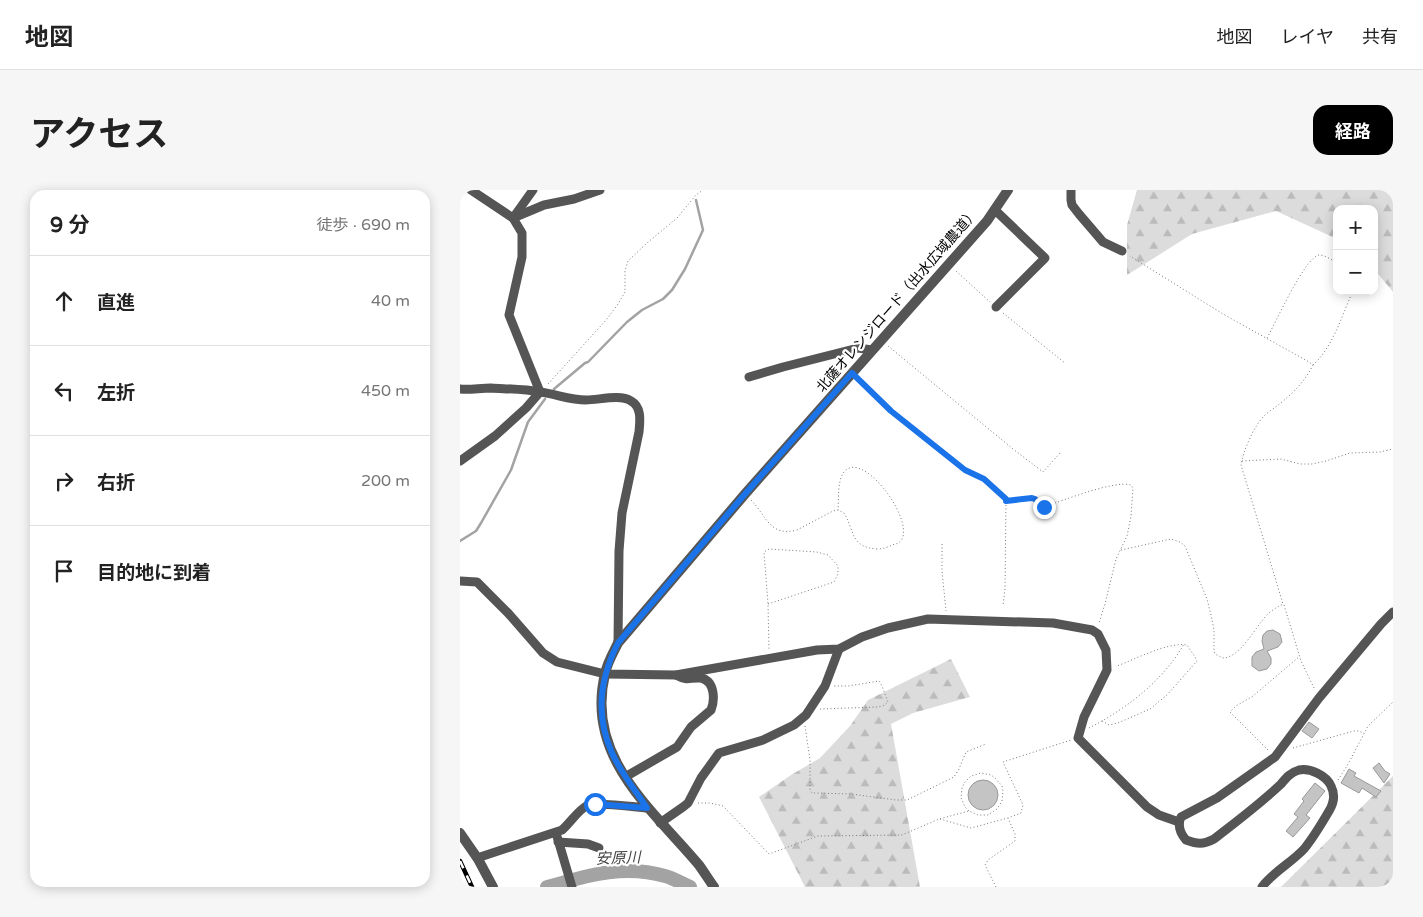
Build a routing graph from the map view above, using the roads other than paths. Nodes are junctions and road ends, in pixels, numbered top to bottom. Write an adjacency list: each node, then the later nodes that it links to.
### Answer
1 (471, 190): 7 (street)
2 (532, 190): 7 (street)
3 (600, 190): 7 (street)
4 (1008, 190): 6 (street, 北薩オレンジロード（出水広域農道）)
5 (1071, 190): 8 (street)
6 (995, 210): 9 (street); 10 (street, 北薩オレンジロード（出水広域農道）)
7 (513, 218): 13 (street)
8 (1122, 251)
9 (996, 307)
10 (872, 350): 11 (street); 17 (street, 北薩オレンジロード（出水広域農道）)
11 (749, 377)
12 (460, 389): 13 (street)
13 (540, 392): 14 (street); 17 (street)
14 (460, 461)
15 (460, 581): 19 (street)
16 (1393, 612): 23 (street)
17 (618, 643): 19 (street, 北薩オレンジロード（出水広域農道）)
18 (838, 649): 20 (street); 23 (street); 24 (street)
19 (605, 674): 20 (street); 21 (street, 北薩オレンジロード（出水広域農道）)
20 (676, 675): 21 (street)
21 (625, 777): 22 (street, 北薩オレンジロード（出水広域農道）)
22 (647, 808): 24 (street, 北薩オレンジロード（出水広域農道）); 26 (street)
23 (1179, 822): 32 (street)
24 (660, 823): 31 (street, 北薩オレンジロード（出水広域農道）)
25 (460, 835): 28 (street)
26 (557, 837): 27 (street); 28 (street); 29 (street)
27 (599, 848)
28 (477, 858): 30 (street)
29 (571, 885)
30 (493, 887)
31 (714, 887)
32 (1262, 887)

